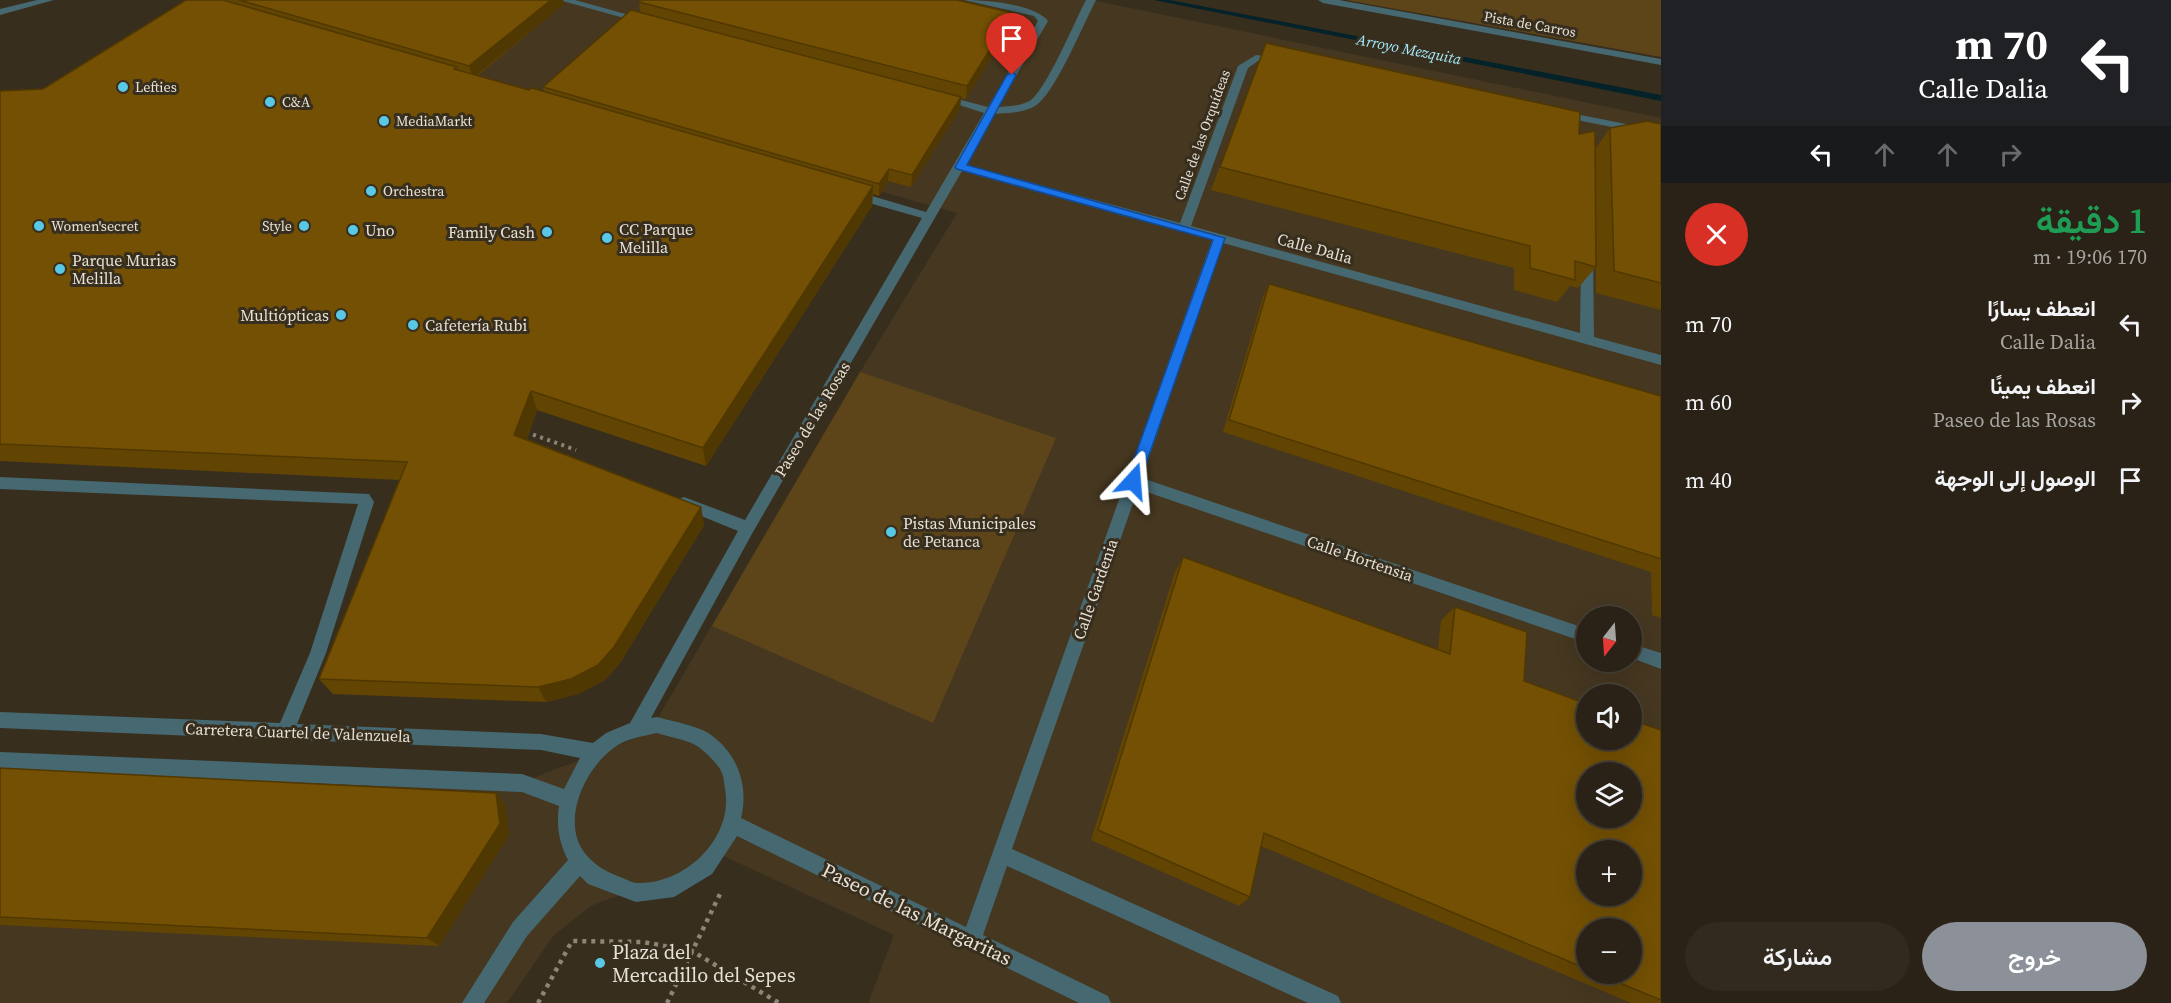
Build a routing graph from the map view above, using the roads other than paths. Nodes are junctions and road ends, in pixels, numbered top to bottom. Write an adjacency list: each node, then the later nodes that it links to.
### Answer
1 (49, 0): 6 (street)
2 (564, 0): 7 (street)
3 (969, 0): 11 (street, Paseo de las Rosas)
4 (1091, 0): 11 (street)
5 (1323, 0): 9 (street, Pista de Carros)
6 (0, 12)
7 (656, 24)
8 (1289, 62): 17 (street, Calle de las Orquídeas)
9 (1661, 62)
10 (933, 96): 11 (street)
11 (991, 111): 14 (street, Paseo de las Rosas)
12 (1553, 112): 13 (street)
13 (1661, 134)
14 (961, 167): 16 (street, Paseo de las Rosas); 17 (street, Calle Dalia)
15 (838, 189): 16 (street)
16 (931, 217): 25 (street, Paseo de las Rosas)
17 (1184, 229): 18 (street, Calle Dalia)
18 (1219, 238): 20 (street, Calle Dalia); 22 (street, Calle Gardenia)
19 (1587, 247): 20 (street)
20 (1587, 340): 21 (street, Calle Dalia)
21 (1661, 360)
22 (1133, 481): 26 (street, Calle Hortensia); 38 (street, Calle Gardenia)
23 (0, 483): 30 (street)
24 (671, 498): 25 (street)
25 (748, 528): 32 (street, Paseo de las Rosas)
26 (1576, 632)
27 (338, 646): 30 (street)
28 (1642, 654): 29 (street)
29 (1661, 661)
30 (309, 676): 33 (street)
31 (0, 720): 33 (street, Carretera Cuartel de Valenzuela)
32 (636, 729): 34 (street); 37 (street)
33 (285, 731): 34 (street, Carretera Cuartel de Valenzuela)
34 (595, 752): 36 (street)
35 (0, 761): 36 (street)
36 (568, 801): 39 (street)
37 (733, 824): 39 (street); 40 (street, Paseo de las Margaritas)
38 (1001, 854): 40 (street, Calle Gardenia); 43 (street)
39 (580, 861): 41 (street)
40 (971, 940): 42 (street, Paseo de las Margaritas)
41 (471, 1003)
42 (1101, 1003)
43 (1331, 1003)

